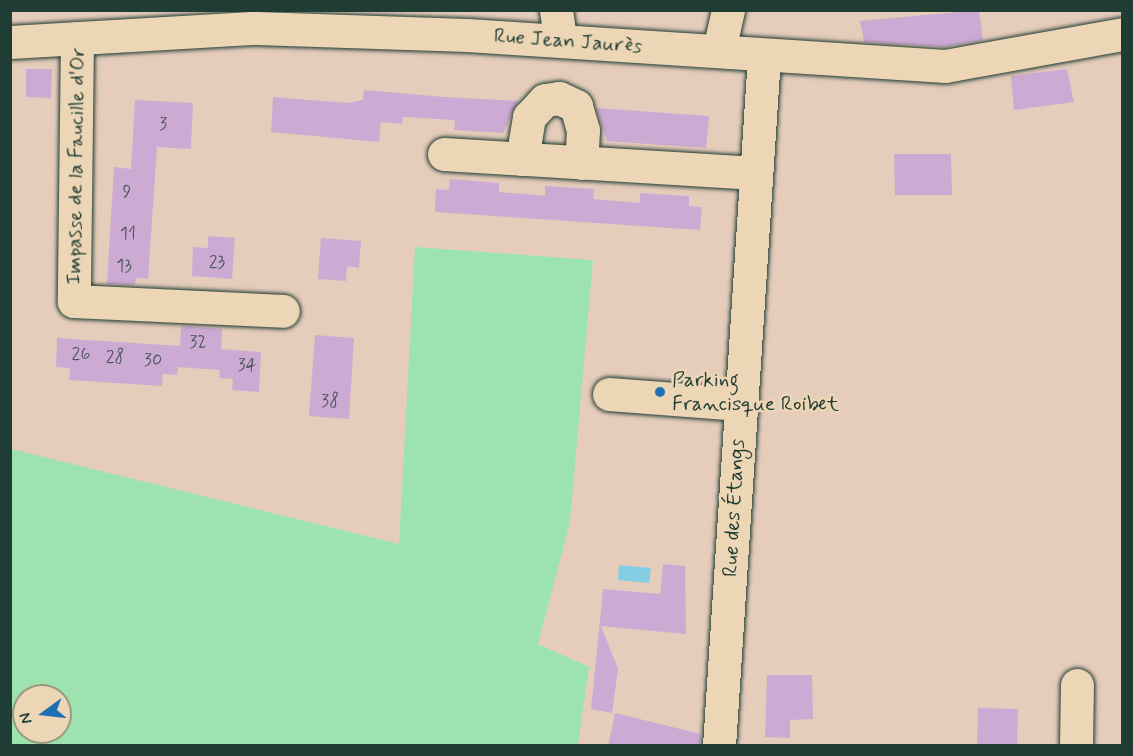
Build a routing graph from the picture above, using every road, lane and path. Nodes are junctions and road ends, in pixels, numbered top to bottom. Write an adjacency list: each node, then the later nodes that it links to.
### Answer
1 (728, 10): 6 (street)
2 (558, 25): 4 (street, Rue Jean Jaurès); 6 (street, Rue Jean Jaurès)
3 (1122, 34): 7 (street, Rue Jean Jaurès)
4 (77, 38): 5 (street, Rue Jean Jaurès); 12 (street, Impasse de la Faucille d'Or)
5 (10, 42)
6 (719, 50): 7 (street, Rue Jean Jaurès)
7 (764, 55): 11 (street, Rue des Étangs)
8 (444, 154): 9 (street)
9 (522, 159): 10 (street); 10 (street)
10 (581, 163): 11 (street)
11 (755, 173): 14 (street, Rue des Étangs)
12 (284, 311)
13 (609, 394): 14 (street)
14 (740, 404): 16 (street, Rue des Étangs)
15 (1077, 685): 17 (street)
16 (719, 746)
17 (1076, 746)

